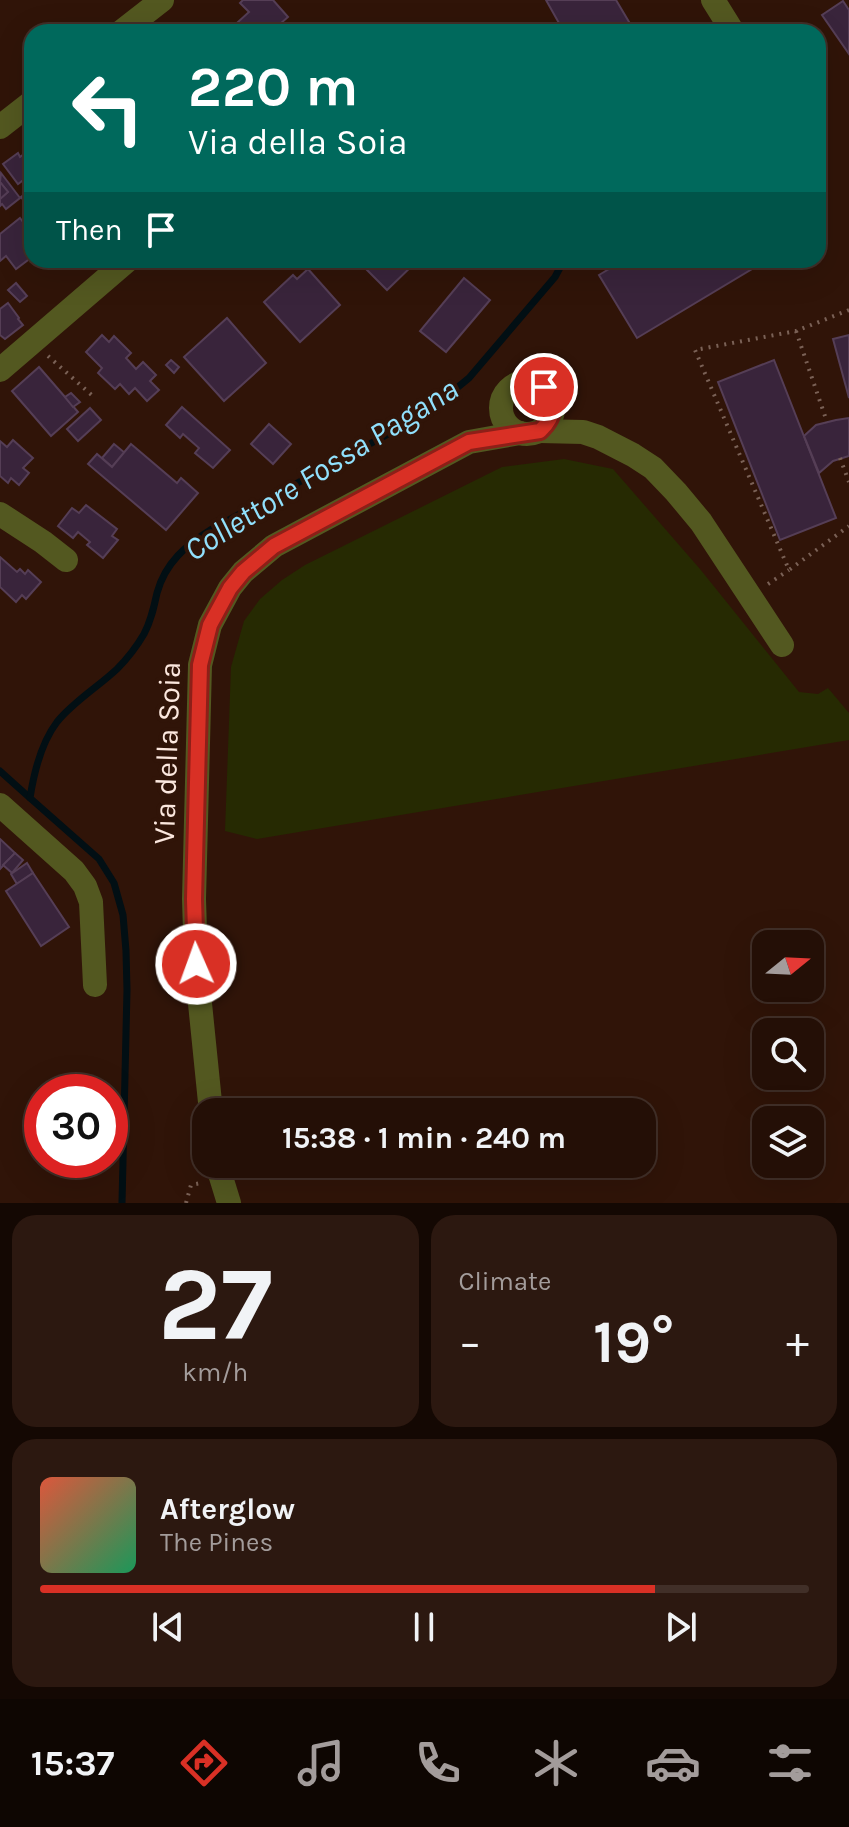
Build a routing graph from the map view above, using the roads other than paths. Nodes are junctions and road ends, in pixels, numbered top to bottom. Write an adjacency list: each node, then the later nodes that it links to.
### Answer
1 (162, 0): 3 (street)
2 (713, 0): 4 (street)
3 (131, 24)
4 (728, 24)
5 (24, 108): 6 (street)
6 (0, 127)
7 (118, 268): 8 (street)
8 (0, 370)
9 (502, 400): 10 (street, Via della Soia); 11 (street); 13 (street, Via della Soia)
10 (553, 405): 11 (street); 12 (street, Via della Soia)
11 (530, 432): 12 (street, Via della Soia); 13 (street, Via della Soia)
12 (583, 432): 16 (street, Via della Soia)
13 (469, 442): 19 (street, Via della Soia)
14 (0, 514): 15 (street)
15 (66, 560)
16 (782, 645)
17 (0, 805): 18 (street)
18 (95, 985)
19 (210, 1098)
20 (221, 1178): 21 (street)
21 (229, 1203)

